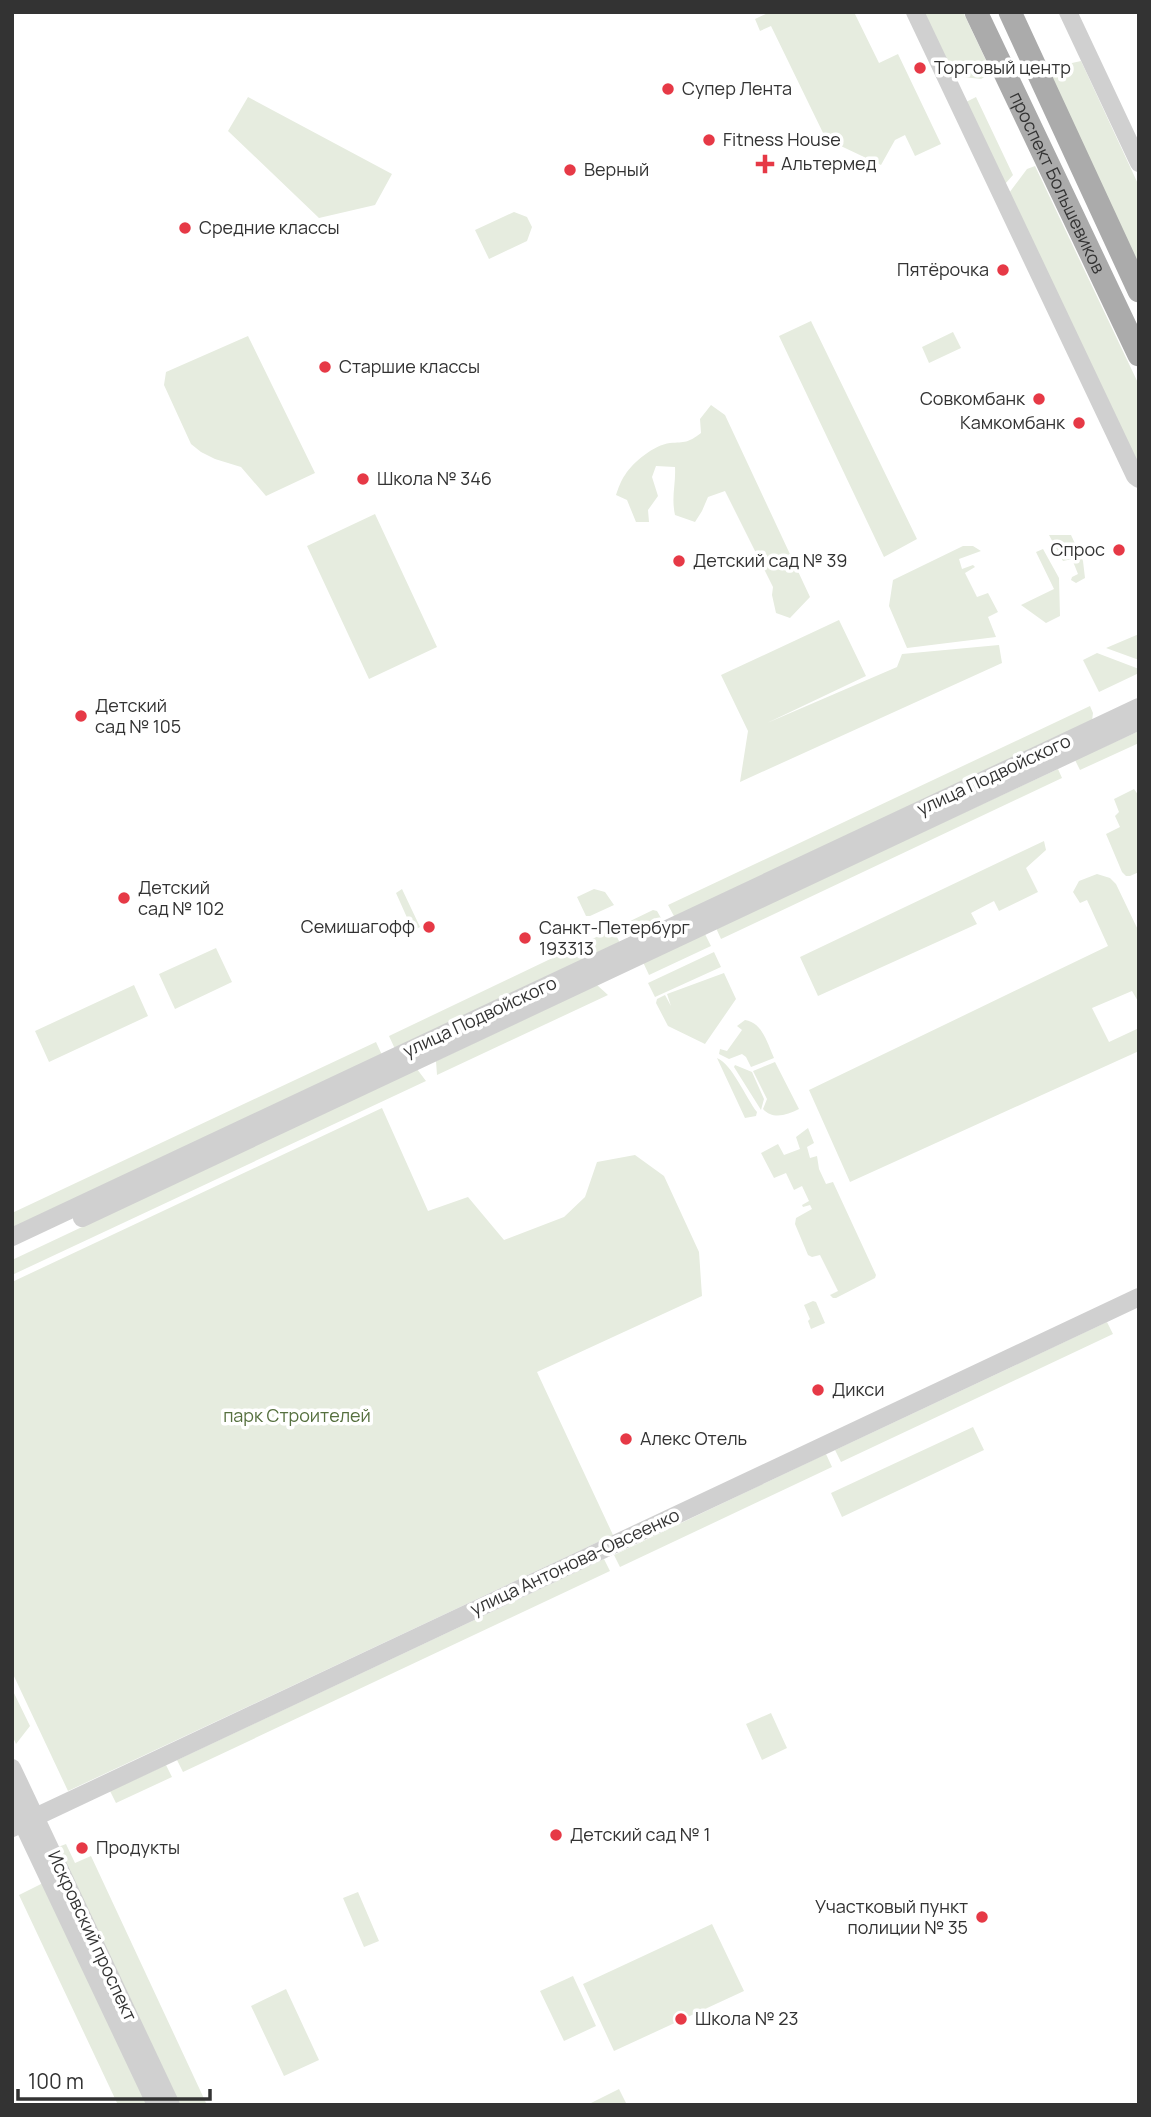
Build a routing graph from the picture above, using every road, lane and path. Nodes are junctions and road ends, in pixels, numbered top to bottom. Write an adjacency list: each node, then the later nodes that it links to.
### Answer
1 (915, 12): 8 (street)
2 (976, 12): 7 (main road, проспект Большевиков)
3 (1010, 12): 6 (main road, проспект Большевиков)
4 (1068, 12): 5 (street)
5 (1139, 163)
6 (1139, 291)
7 (1139, 355)
8 (1139, 479)
9 (1139, 707): 11 (street, улица Подвойского)
10 (1139, 721): 12 (street, улица Подвойского)
11 (12, 1237)
12 (12, 1250)
13 (1139, 1297): 16 (street, улица Антонова-Овсеенко)
14 (12, 1768): 16 (street, Искровский проспект)
15 (12, 1801): 16 (street, Искровский проспект)
16 (24, 1823): 17 (street, Искровский проспект); 18 (street, Искровский проспект)
17 (156, 2105)
18 (171, 2105)

